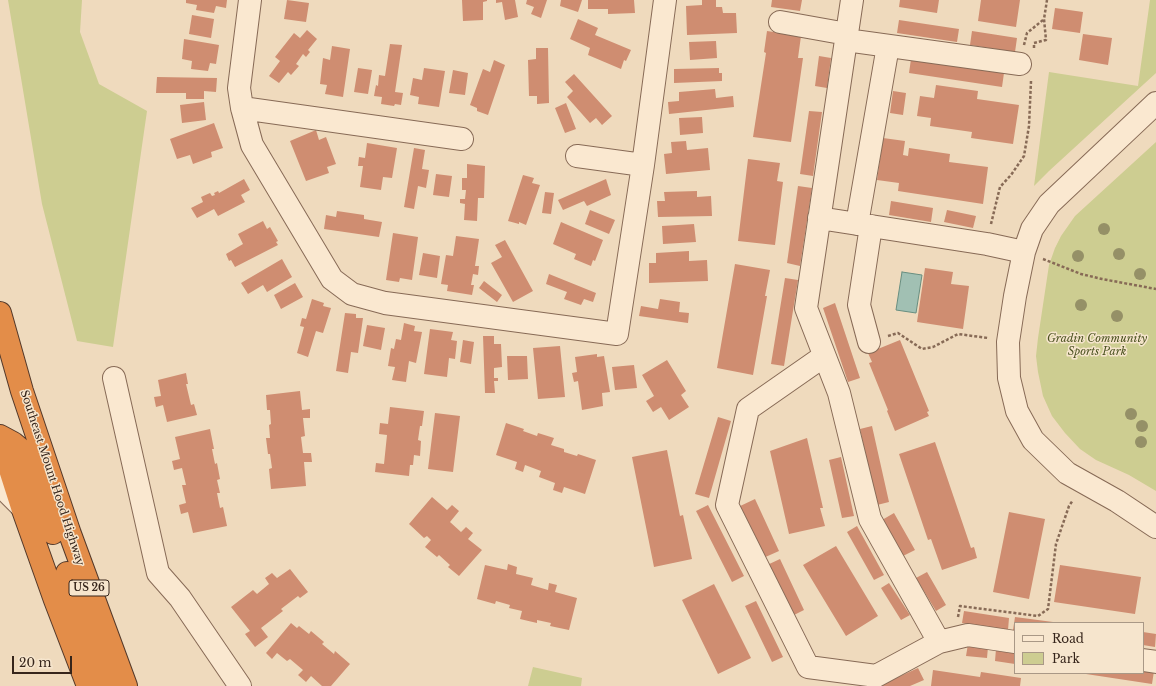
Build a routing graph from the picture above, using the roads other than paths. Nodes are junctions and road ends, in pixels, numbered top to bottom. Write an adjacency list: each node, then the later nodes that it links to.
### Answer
1 (250, 0): 9 (street)
2 (665, 0): 12 (street)
3 (852, 0): 5 (street)
4 (780, 22): 5 (street)
5 (846, 37): 6 (street); 13 (street)
6 (888, 46): 7 (street); 14 (street)
7 (1028, 64)
8 (1156, 103): 15 (street)
9 (242, 108): 10 (street); 12 (street)
10 (462, 139)
11 (577, 156): 12 (street)
12 (643, 165)
13 (819, 218): 14 (street); 18 (street)
14 (864, 225): 15 (street); 17 (street)
15 (1024, 252): 23 (street)
16 (0, 313): 30 (highway, Southeast Mount Hood Highway / US 26)
17 (869, 342)
18 (824, 356): 24 (street); 24 (street)
19 (114, 378): 31 (street)
20 (0, 437): 22 (highway, US 26); 29 (highway)
21 (0, 485): 22 (street)
22 (22, 507): 28 (highway, US 26)
23 (1156, 528)
24 (947, 640): 25 (street)
25 (1014, 642)
26 (1144, 660): 27 (street)
27 (1156, 662)
28 (88, 686)
29 (110, 686)
30 (126, 686)
31 (240, 686)

